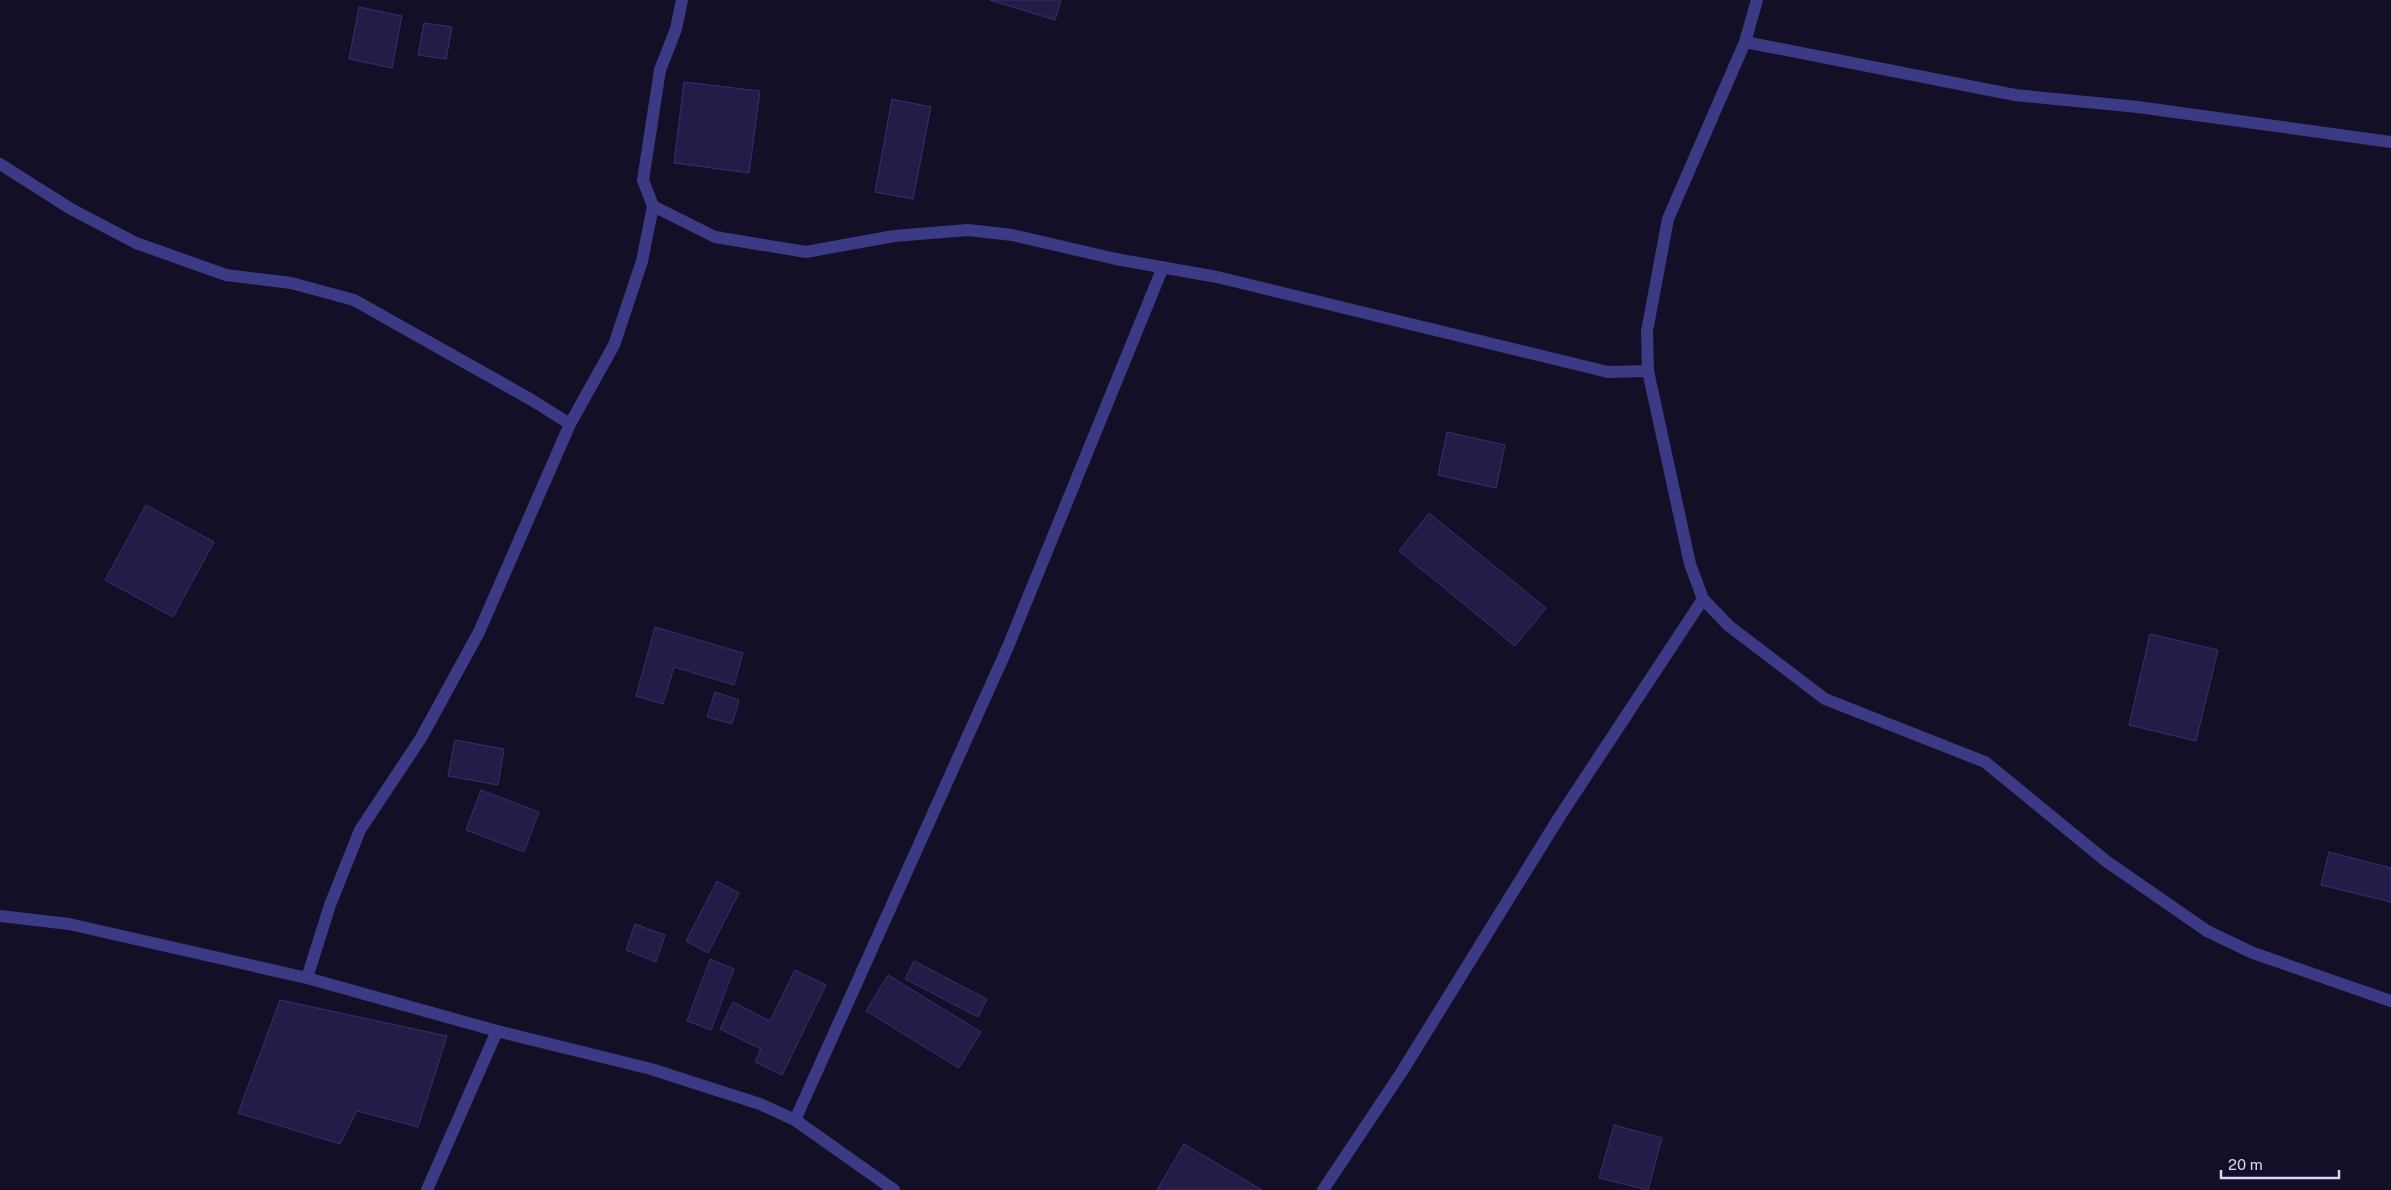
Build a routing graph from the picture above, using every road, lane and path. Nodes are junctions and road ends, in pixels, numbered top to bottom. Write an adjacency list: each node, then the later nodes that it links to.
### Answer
1 (682, 0): 6 (street)
2 (1757, 0): 3 (street)
3 (1745, 42): 4 (street); 8 (street)
4 (2391, 142)
5 (0, 164): 9 (street)
6 (653, 206): 7 (street); 9 (street)
7 (1163, 267): 8 (street); 15 (street)
8 (1648, 371): 10 (street)
9 (570, 424): 12 (street)
10 (1703, 599): 13 (street); 18 (street)
11 (0, 916): 12 (street)
12 (307, 978): 14 (street)
13 (2391, 1001)
14 (498, 1031): 15 (street); 16 (street)
15 (795, 1120): 17 (street)
16 (427, 1190)
17 (894, 1190)
18 (1323, 1190)

